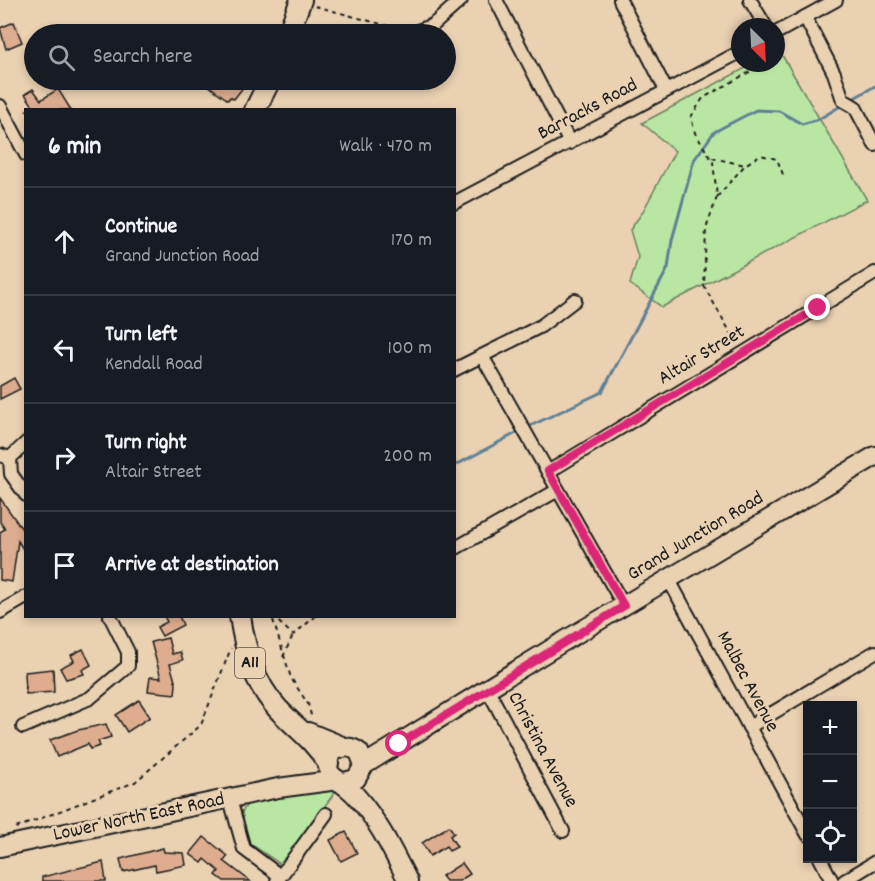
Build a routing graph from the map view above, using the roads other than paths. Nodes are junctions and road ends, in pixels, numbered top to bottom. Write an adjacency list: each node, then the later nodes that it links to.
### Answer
1 (460, 0): 10 (street)
2 (496, 0): 17 (street)
3 (620, 0): 14 (street)
4 (750, 0): 8 (street)
5 (836, 0): 7 (street)
6 (300, 1): 9 (main road)
7 (805, 17): 11 (street); 18 (street)
8 (761, 18)
9 (292, 24)
10 (434, 24)
11 (785, 28)
12 (731, 57): 14 (street, Barracks Road)
13 (265, 90): 16 (main road)
14 (666, 90): 17 (street, Barracks Road)
15 (0, 106): 19 (street)
16 (256, 108)
17 (570, 143): 20 (street, Barracks Road)
18 (875, 144)
19 (24, 151)
20 (456, 202)
21 (875, 273): 28 (street, Altair Street)
22 (575, 300): 23 (street)
23 (482, 356): 24 (street); 28 (street)
24 (456, 369)
25 (24, 444): 27 (street)
26 (875, 456): 32 (main road, Grand Junction Road)
27 (5, 457): 30 (street)
28 (548, 471): 29 (street)
29 (558, 490): 31 (street); 34 (street)
30 (24, 492)
31 (456, 548)
32 (669, 580): 34 (main road, Grand Junction Road); 42 (street, Malbec Avenue)
33 (24, 598): 35 (street)
34 (624, 606): 39 (main road, Grand Junction Road)
35 (0, 612)
36 (111, 618): 40 (street)
37 (240, 620): 41 (main road, A11)
38 (875, 652): 42 (street)
39 (487, 688): 43 (main road, Grand Junction Road); 49 (street, Christina Avenue)
40 (23, 727)
41 (309, 728): 43 (main road, A11); 44 (main road, A11)
42 (749, 728): 48 (street, Malbec Avenue)
43 (356, 758): 44 (main road); 44 (main road); 47 (main road, A11)
44 (334, 773): 45 (main road, Lower North East Road); 47 (main road, A11)
45 (230, 799): 50 (main road, Lower North East Road); 53 (street)
46 (326, 814): 53 (street)
47 (379, 825): 54 (main road, A11)
48 (803, 828)
49 (563, 831)
50 (4, 839)
51 (875, 862): 56 (street)
52 (823, 863): 55 (street)
53 (278, 878)
54 (408, 881)
55 (832, 881)
56 (844, 881)

